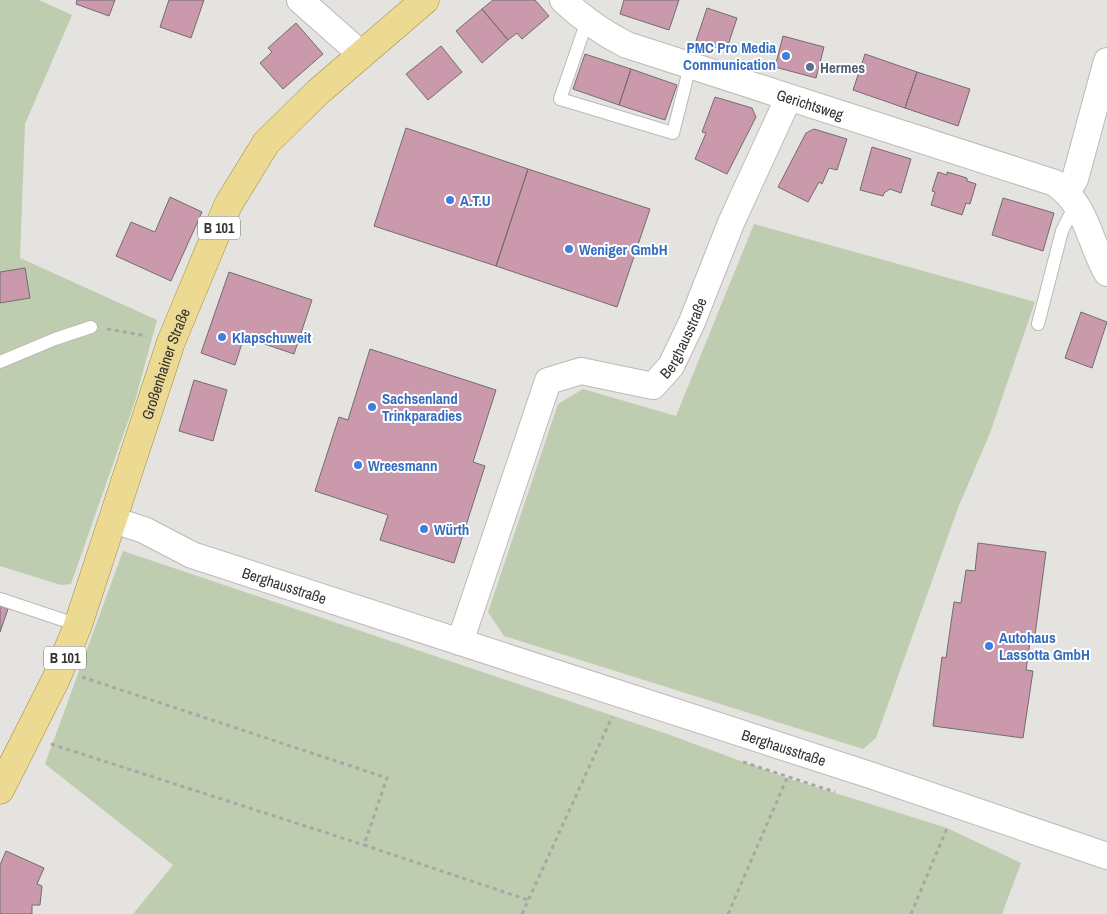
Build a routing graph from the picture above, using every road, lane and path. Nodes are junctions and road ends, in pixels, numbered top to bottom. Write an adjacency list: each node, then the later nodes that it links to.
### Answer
1 (300, 0): 5 (street)
2 (425, 0): 5 (main road, Großenhainer Straße / B 101)
3 (563, 0): 4 (street, Gerichtsweg)
4 (587, 21): 7 (street, Gerichtsweg); 7 (lane)
5 (361, 54): 13 (main road, Großenhainer Straße / B 101)
6 (1107, 61): 9 (street)
7 (690, 66): 8 (street, Gerichtsweg)
8 (788, 98): 9 (street, Gerichtsweg); 18 (street, Berghausstraße)
9 (1074, 200): 10 (street); 11 (lane)
10 (1107, 273)
11 (1038, 324)
12 (91, 327): 13 (path); 14 (lane)
13 (171, 342): 15 (main road, Großenhainer Straße / B 101)
14 (0, 362)
15 (113, 520): 17 (main road, Großenhainer Straße / B 101); 18 (street, Berghausstraße)
16 (0, 599): 17 (lane)
17 (78, 625): 23 (main road, Großenhainer Straße / B 101)
18 (460, 642): 26 (street, Berghausstraße)
19 (76, 676): 25 (path)
20 (612, 716): 27 (path)
21 (51, 744): 25 (path)
22 (788, 778): 29 (path)
23 (0, 790)
24 (947, 828): 30 (path)
25 (364, 845): 27 (path)
26 (1107, 856)
27 (528, 900): 28 (path)
28 (522, 914)
29 (728, 914)
30 (911, 914)

